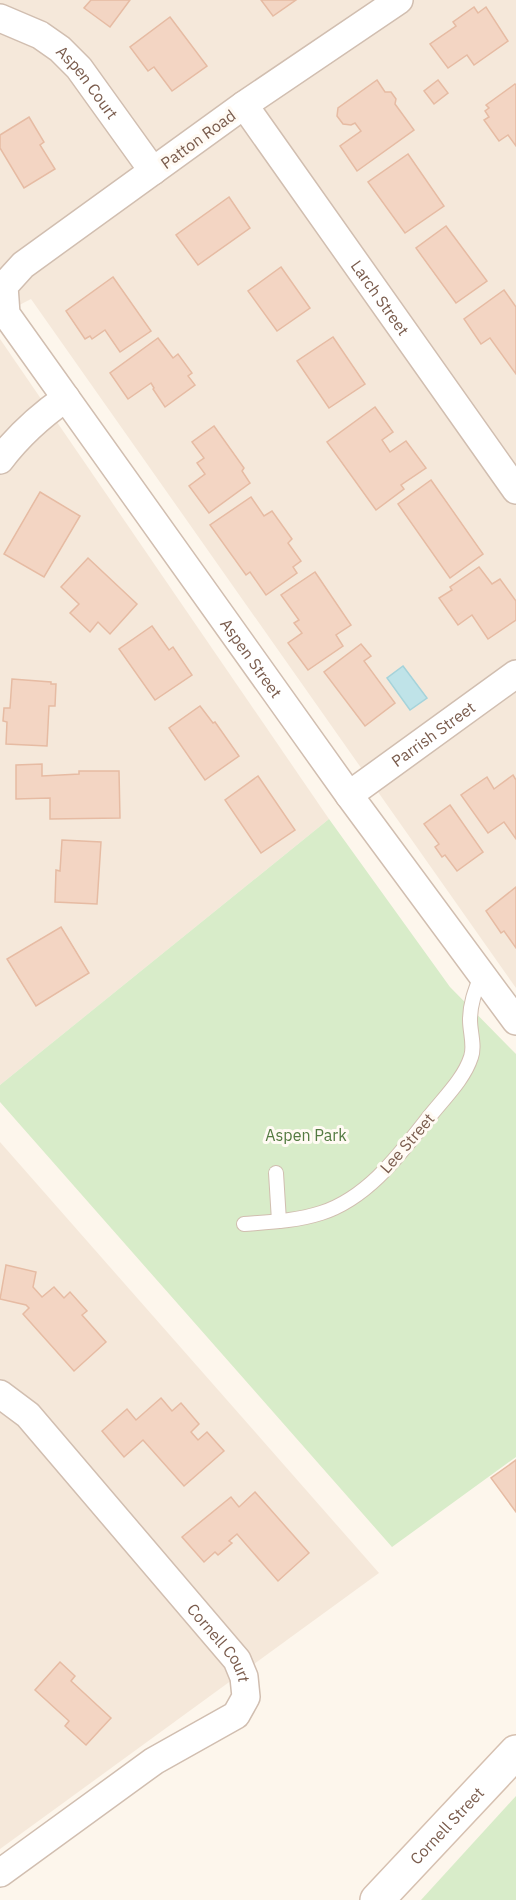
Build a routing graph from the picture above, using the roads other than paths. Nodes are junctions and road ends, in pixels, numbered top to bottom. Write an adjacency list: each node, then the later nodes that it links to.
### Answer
1 (399, 0): 3 (street, Patton Road)
2 (0, 18): 4 (street, Aspen Court)
3 (244, 105): 4 (street, Patton Road); 8 (street, Larch Street)
4 (153, 171): 5 (street, Patton Road)
5 (4, 286): 6 (street, Aspen Street)
6 (66, 398): 7 (street); 10 (street, Aspen Street)
7 (0, 460)
8 (516, 490)
9 (516, 674): 10 (street, Parrish Street)
10 (349, 795): 11 (street, Aspen Street)
11 (481, 976): 12 (street, Aspen Street); 14 (lane, Lee Street)
12 (516, 1021)
13 (276, 1173): 14 (lane)
14 (279, 1221): 15 (lane, Lee Street)
15 (244, 1224)
16 (0, 1394): 18 (street, Cornell Court)
17 (516, 1752): 19 (street, Cornell Street)
18 (0, 1873)
19 (377, 1900)

